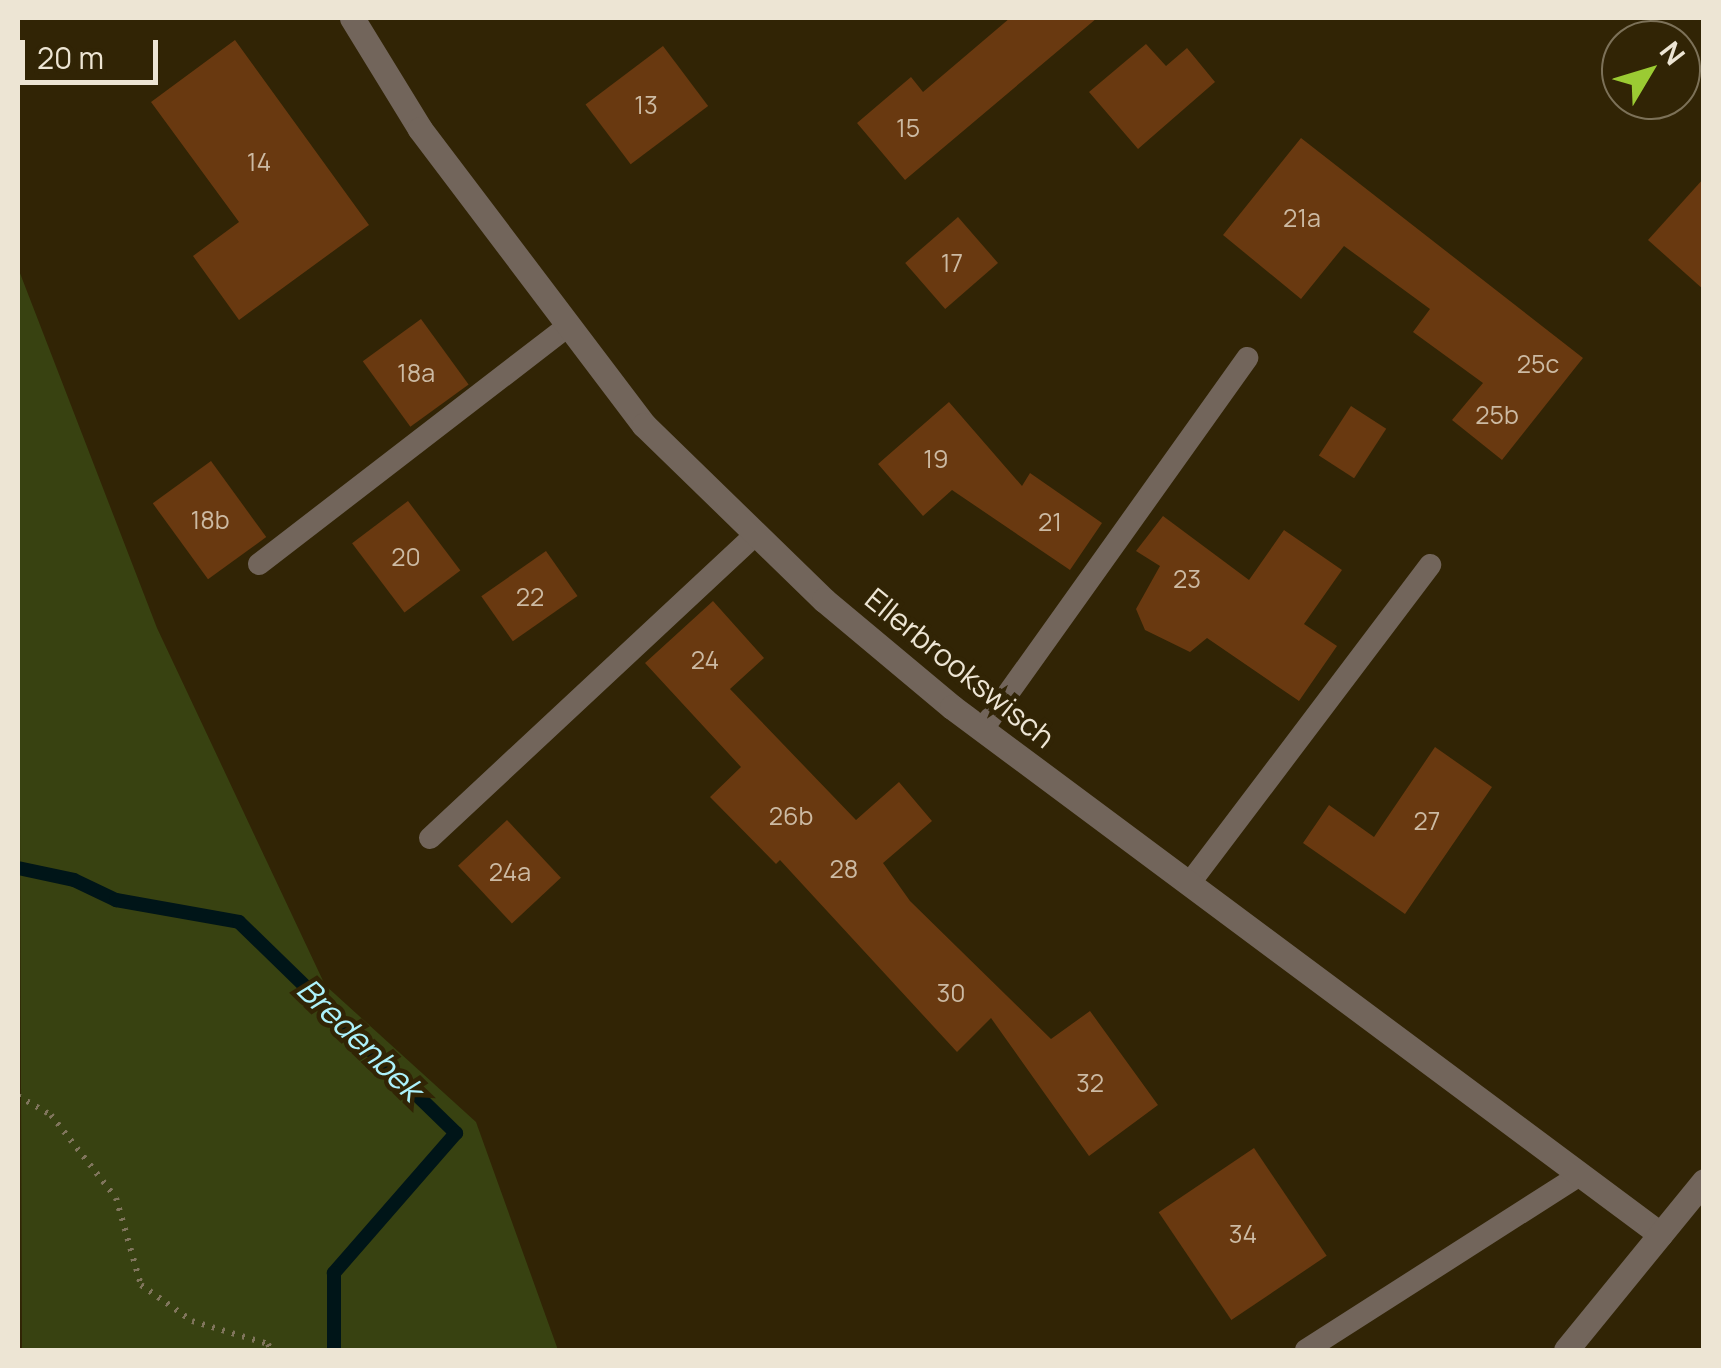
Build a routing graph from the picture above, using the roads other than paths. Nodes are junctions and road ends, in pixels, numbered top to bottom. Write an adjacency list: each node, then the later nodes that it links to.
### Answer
1 (352, 18): 2 (street, Ellerbrookswisch)
2 (566, 328): 4 (street, Ellerbrookswisch); 5 (lane)
3 (1247, 358): 7 (lane)
4 (755, 536): 7 (street, Ellerbrookswisch); 8 (lane)
5 (259, 564)
6 (1430, 566): 9 (lane)
7 (982, 730): 9 (street, Ellerbrookswisch)
8 (430, 838)
9 (1189, 884): 10 (street, Ellerbrookswisch)
10 (1580, 1175): 12 (street, Ellerbrookswisch); 13 (lane)
11 (1704, 1181): 12 (street)
12 (1660, 1234): 14 (street)
13 (1306, 1350)
14 (1566, 1350)

